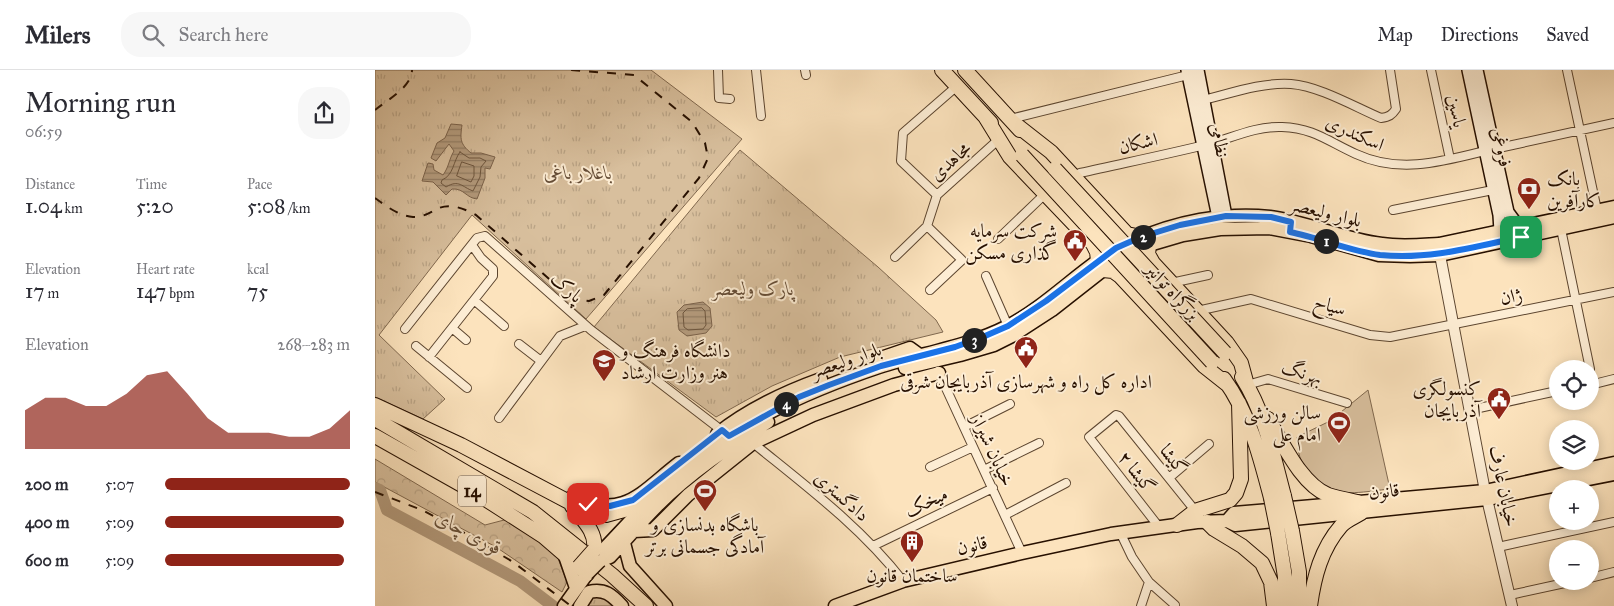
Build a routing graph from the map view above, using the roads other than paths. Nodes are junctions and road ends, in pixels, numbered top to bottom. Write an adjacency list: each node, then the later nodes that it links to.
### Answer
1 (718, 70): 11 (street)
2 (756, 70): 13 (street)
3 (943, 70): 10 (highway, بزرگراه توانیر)
4 (965, 70): 15 (highway, بزرگراه توانیر)
5 (1390, 70): 12 (street)
6 (1431, 70): 21 (street, یاسین)
7 (1567, 70): 17 (street)
8 (1191, 72): 12 (main road, نظامی); 15 (street)
9 (1475, 73): 20 (main road, فروغى)
10 (957, 86): 14 (highway, بزرگراه توانیر); 25 (street)
11 (729, 99)
12 (1199, 102): 19 (main road, نظامی)
13 (761, 116)
14 (986, 118): 18 (highway); 70 (highway, بزرگراه توانیر, bridge)
15 (1012, 121): 32 (highway); 71 (highway, بزرگراه توانیر, bridge)
16 (1614, 123): 17 (street, اسکندری)
17 (1580, 130): 20 (street, اسکندری); 28 (street)
18 (998, 140): 24 (highway); 25 (street, مجاهدی)
19 (1208, 144): 21 (street, اسکندری); 22 (street, اشکان); 29 (main road, نظامی)
20 (1489, 150): 21 (street, اسکندری); 23 (main road, فروغى); 35 (main road, فروغى)
21 (1450, 159)
22 (1080, 173)
23 (1493, 190): 27 (street); 37 (main road, فروغى)
24 (1045, 194): 38 (street); 40 (highway)
25 (937, 195): 33 (street, مجاهدی)
26 (1614, 207): 28 (main road, بلوار ولیعصر)
27 (1393, 210)
28 (1597, 210): 31 (main road, بلوار ولیعصر)
29 (1222, 216): 34 (main road, بلوار ولیعصر); 39 (main road, بلوار ولیعصر)
30 (1614, 217): 31 (main road, بلوار ولیعصر)
31 (1580, 219): 35 (main road, بلوار ولیعصر); 36 (main road, بلوار ولیعصر)
32 (1116, 224): 39 (highway); 40 (highway)
33 (927, 226): 43 (street, مجاهدی); 50 (street)
34 (1291, 227): 37 (main road, بلوار ولیعصر); 39 (main road, بلوار ولیعصر); 42 (main road, بلوار ولیعصر)
35 (1519, 227): 37 (main road, بلوار ولیعصر)
36 (1561, 228): 42 (main road, بلوار ولیعصر); 53 (street)
37 (1500, 231)
38 (998, 239)
39 (1145, 241): 44 (highway); 45 (main road, بلوار ولیعصر)
40 (1093, 244): 45 (highway)
41 (472, 245): 52 (street); 57 (street, پارک); 60 (street)
42 (1440, 255): 55 (street, خیابان عارف)
43 (895, 257)
44 (1153, 263): 48 (highway); 49 (highway)
45 (1100, 265): 49 (highway); 58 (main road, بلوار ولیعصر); 67 (main road, بلوار ولیعصر)
46 (1208, 274): 48 (street)
47 (986, 276): 58 (street)
48 (1171, 283): 54 (highway)
49 (1128, 284): 70 (highway)
50 (930, 290)
51 (1614, 292): 53 (street, ژان)
52 (474, 300): 56 (street); 59 (street)
53 (1576, 300): 55 (street, ژان); 65 (street)
54 (1197, 310): 55 (street, سیاح); 71 (highway)
55 (1453, 324): 79 (street, خیابان عارف)
56 (504, 326)
57 (585, 326): 66 (street); 83 (street, پارک)
58 (1008, 326): 83 (main road, بلوار ولیعصر)
59 (451, 328): 61 (street); 64 (street)
60 (405, 330)
61 (465, 340)
62 (519, 344): 66 (street)
63 (416, 346): 64 (street)
64 (429, 357): 72 (street)
65 (1588, 360)
66 (541, 361): 80 (street)
67 (936, 368): 82 (street, خیابان شیراز); 87 (main road); 109 (main road, بلوار ولیعصر)
68 (1614, 380): 69 (street)
69 (1599, 383)
70 (1228, 385): 75 (highway, بزرگراه توانیر)
71 (1247, 385): 74 (highway, بزرگراه توانیر); 76 (street, بهرنگ)
72 (467, 388)
73 (1549, 394): 79 (street)
74 (1255, 399): 99 (highway, بزرگراه توانیر); 102 (highway)
75 (1239, 403): 99 (highway, بزرگراه توانیر); 103 (highway)
76 (1347, 403)
77 (1010, 404): 82 (street)
78 (375, 405): 97 (highway)
79 (1470, 410): 98 (street, خیابان عارف)
80 (499, 418)
81 (375, 419): 131 (highway)
82 (964, 427): 89 (street, خیابان شیراز)
83 (725, 433): 97 (main road); 101 (main road, بلوار ولیعصر)
84 (375, 436): 115 (highway, 14)
85 (1089, 437): 94 (street, گیشا); 108 (street, گیشا ۲)
86 (1039, 443): 92 (street)
87 (753, 444): 109 (main road); 113 (street, دادگستری)
88 (1209, 444): 94 (street)
89 (973, 447): 91 (street); 92 (street, خیابان شیراز)
90 (1614, 463): 98 (main road)
91 (930, 467)
92 (984, 470): 96 (street, خیابان شیراز)
93 (1614, 474): 98 (main road)
94 (1169, 478): 103 (street, گیشا)
95 (1066, 483): 104 (street)
96 (993, 488): 104 (street, خیابان شیراز); 113 (street, میخک)
97 (555, 495): 100 (highway)
98 (1486, 495): 102 (main road, قانون); 114 (street, خیابان عارف)
99 (1277, 497): 111 (highway, bridge)
100 (571, 504): 101 (highway); 117 (highway)
101 (646, 504): 117 (main road, بلوار ولیعصر)
102 (1360, 507): 105 (main road, قانون); 138 (highway)
103 (1195, 511): 105 (street, گیشا); 107 (highway)
104 (1005, 515): 116 (street, خیابان شیراز)
105 (1207, 522): 107 (main road, قانون); 135 (highway)
106 (1614, 522): 114 (street)
107 (1177, 525): 108 (main road, قانون)
108 (1159, 527): 110 (main road, قانون)
109 (634, 531): 112 (main road, بلوار ولیعصر)
110 (1120, 532): 116 (main road, قانون); 123 (street)
111 (1285, 532): 136 (highway); 137 (highway)
112 (623, 543): 117 (main road, بلوار ولیعصر); 118 (main road)
113 (873, 546): 122 (street, دادگستری)
114 (1498, 547): 126 (street, خیابان عارف)
115 (564, 553): 119 (highway); 125 (main road)
116 (1022, 553): 122 (main road, قانون)
117 (597, 556): 118 (main road); 119 (highway, bridge)
118 (631, 566): 132 (main road)
119 (583, 570): 125 (main road)
120 (1614, 572): 121 (street)
121 (1599, 576)
122 (903, 581): 133 (main road, قانون)
123 (1149, 582): 127 (street); 134 (street)
124 (1549, 586): 126 (street)
125 (576, 588): 128 (main road)
126 (1510, 595): 139 (street, خیابان عارف)
127 (1175, 605)
128 (564, 606)
129 (580, 606): 130 (main road)
130 (622, 606)
131 (646, 606)
132 (666, 606)
133 (835, 606)
134 (1141, 606)
135 (1274, 606)
136 (1285, 606)
137 (1299, 606)
138 (1310, 606)
139 (1512, 606)

